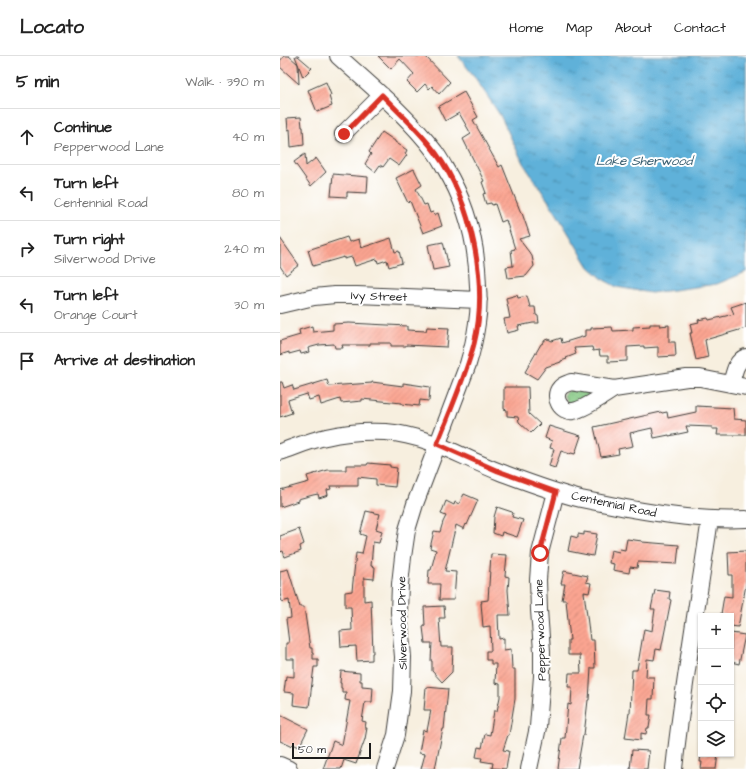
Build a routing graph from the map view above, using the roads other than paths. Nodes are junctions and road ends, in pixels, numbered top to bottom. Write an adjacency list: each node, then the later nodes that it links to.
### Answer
1 (338, 56): 2 (street, Silverwood Drive)
2 (382, 95): 3 (street); 4 (street, Silverwood Drive)
3 (344, 134)
4 (479, 300): 5 (street, Ivy Street); 9 (street, Silverwood Drive)
5 (280, 305)
6 (746, 357): 7 (street)
7 (738, 385): 8 (street)
8 (614, 389)
9 (437, 444): 10 (street, Centennial Road); 11 (street, Centennial Road); 16 (street, Silverwood Drive)
10 (280, 452)
11 (556, 492): 13 (street, Centennial Road); 17 (street, Pepperwood Lane)
12 (746, 518): 13 (street, Centennial Road)
13 (710, 519): 18 (street)
14 (280, 764): 15 (street)
15 (289, 769)
16 (386, 769)
17 (529, 769)
18 (674, 769)

